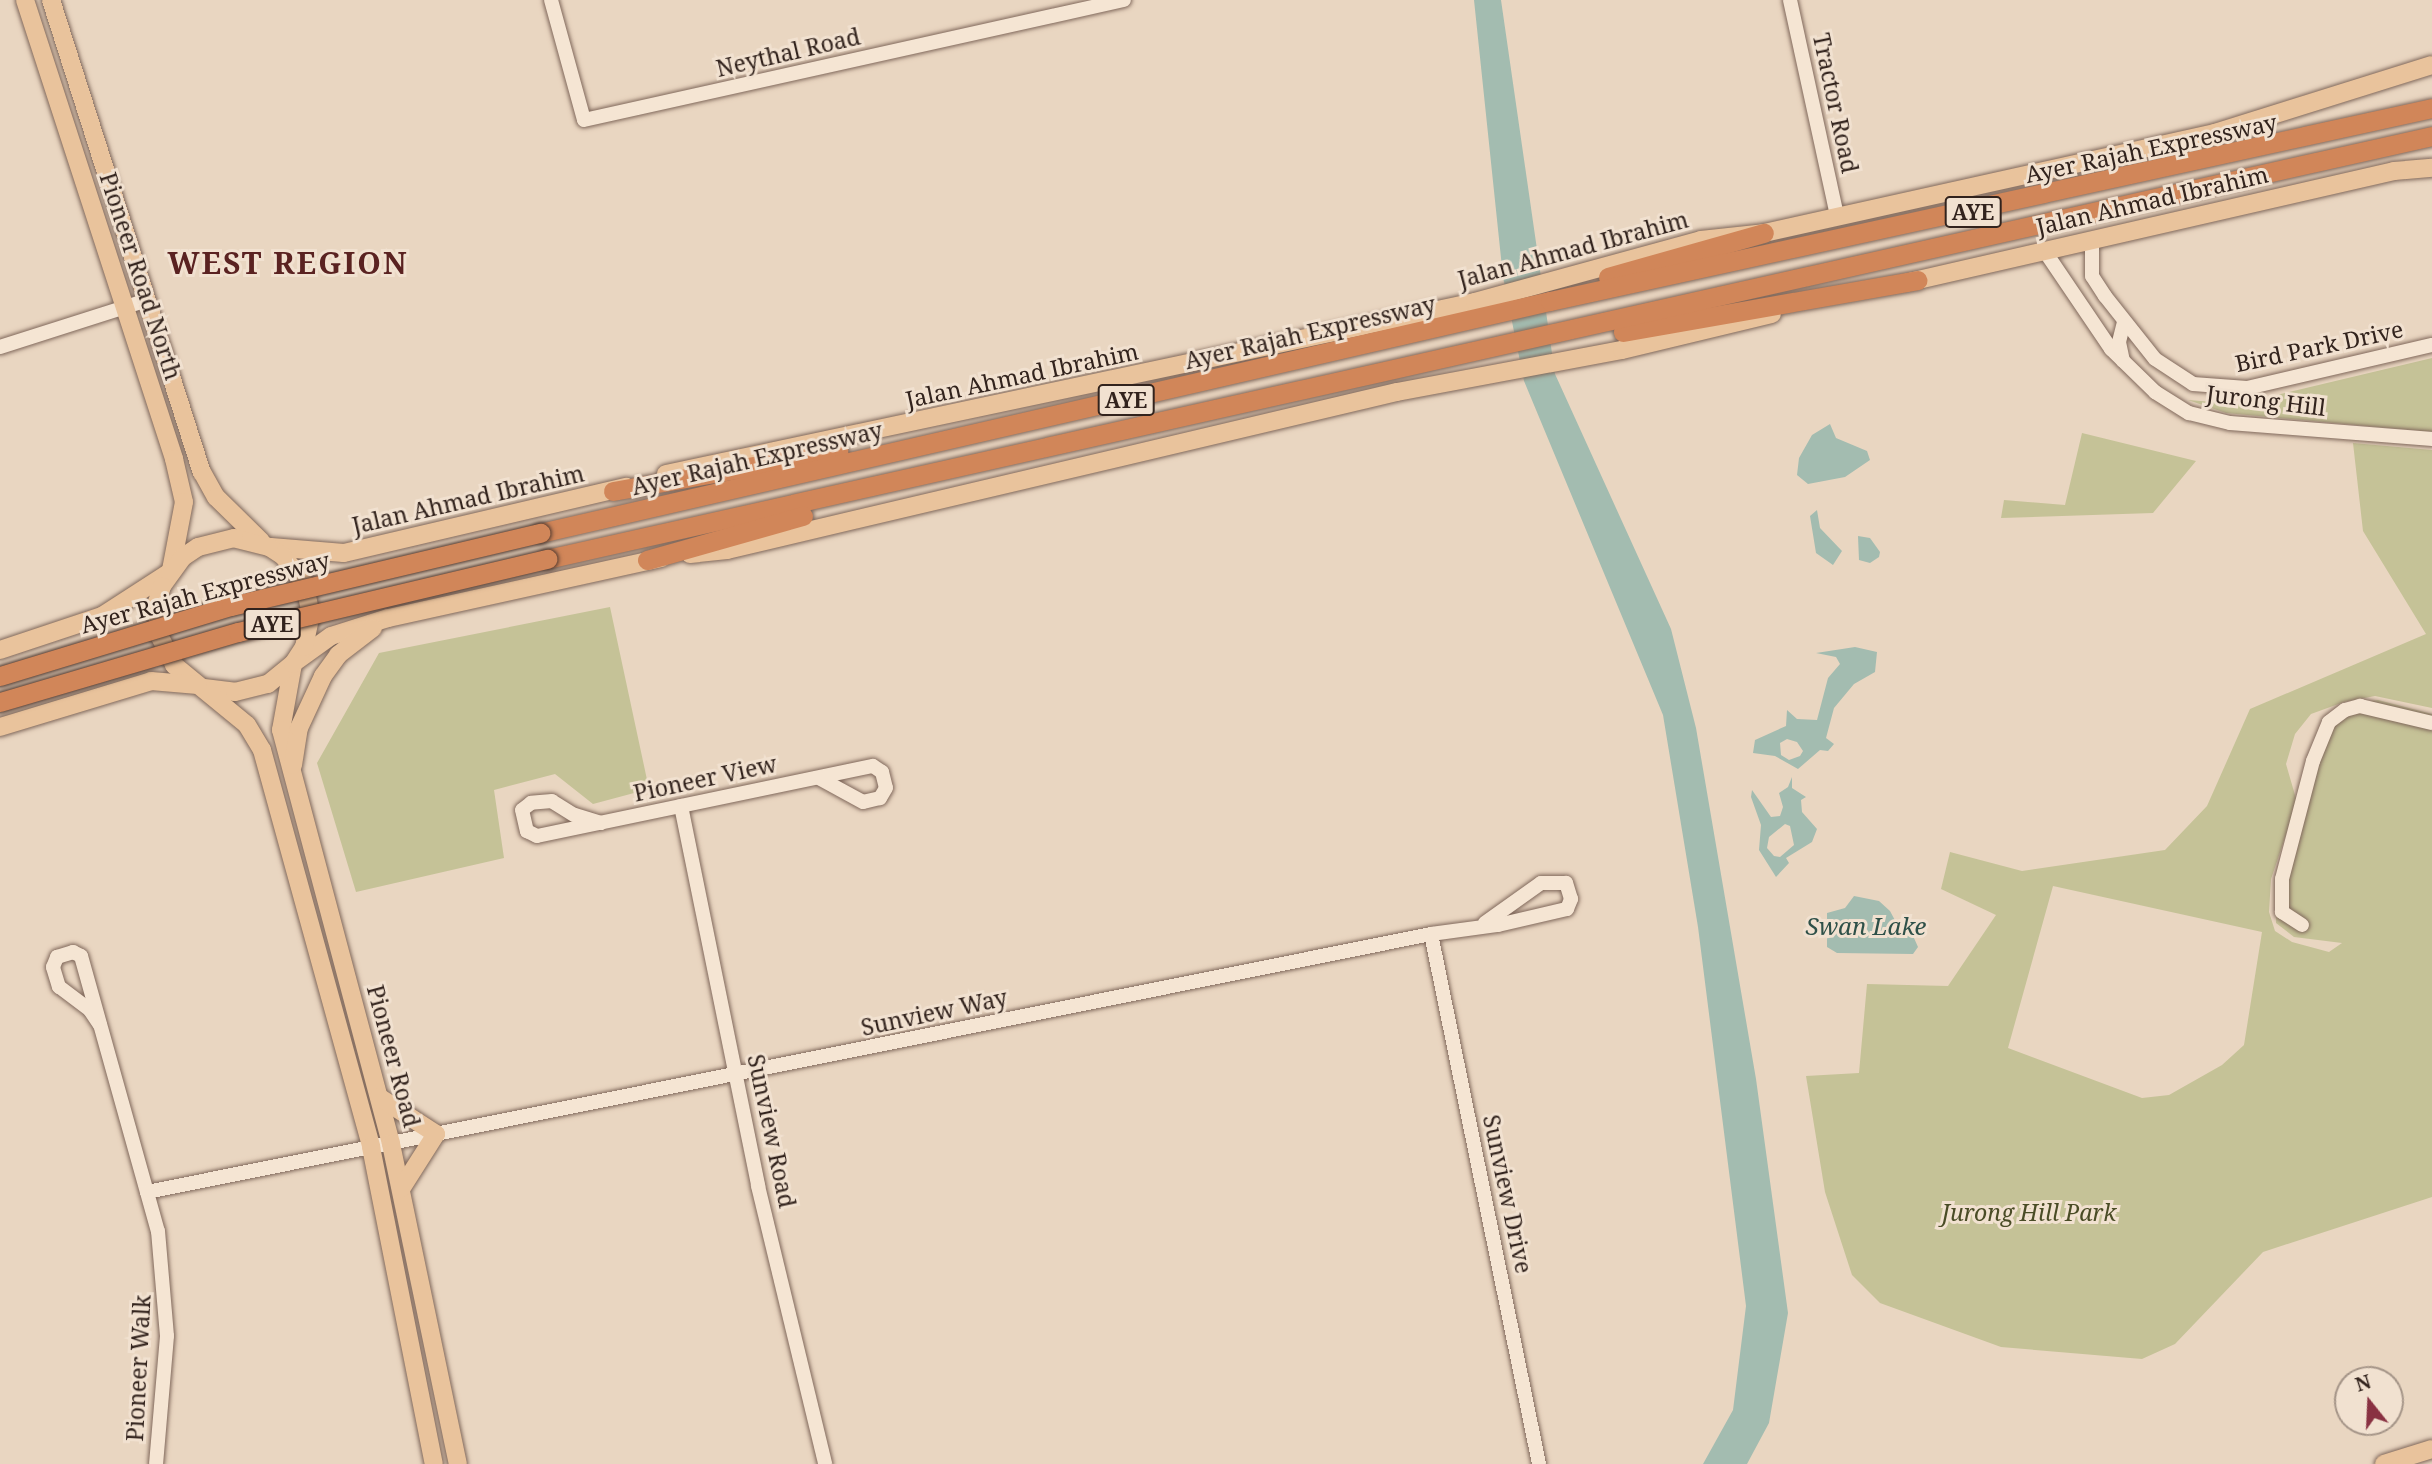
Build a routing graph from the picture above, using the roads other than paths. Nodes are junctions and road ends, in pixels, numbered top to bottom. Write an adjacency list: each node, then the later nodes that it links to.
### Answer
1 (25, 0): 19 (main road, Pioneer Road North)
2 (51, 0): 17 (main road, Pioneer Road North)
3 (551, 0): 4 (street, Neythal Road)
4 (1124, 0)
5 (1790, 0): 10 (street, Tractor Road)
6 (2431, 65): 10 (main road, Jalan Ahmad Ibrahim)
7 (2432, 108): 18 (highway, Ayer Rajah Expressway / AYE)
8 (2432, 136): 21 (highway, Ayer Rajah Expressway / AYE)
9 (2432, 168): 12 (main road, Jalan Ahmad Ibrahim)
10 (1836, 216): 11 (main road, Jalan Ahmad Ibrahim)
11 (1764, 233): 18 (highway); 28 (main road, Jalan Ahmad Ibrahim)
12 (2092, 239): 13 (main road, Jalan Ahmad Ibrahim); 14 (street)
13 (2044, 250): 15 (main road, Jalan Ahmad Ibrahim); 16 (street, Jurong Hill)
14 (2092, 276): 16 (street); 20 (street, Bird Park Drive)
15 (1917, 280): 21 (highway); 31 (main road, Jalan Ahmad Ibrahim)
16 (2070, 288): 22 (street, Jurong Hill)
17 (145, 301): 19 (street); 30 (main road, Pioneer Road North)
18 (1550, 301): 27 (highway, Ayer Rajah Expressway / AYE)
19 (124, 307): 24 (street); 32 (main road, Pioneer Road North)
20 (2124, 322): 22 (street); 23 (street, Bird Park Drive); 25 (street)
21 (1570, 332): 29 (highway, Ayer Rajah Expressway / AYE)
22 (2100, 334): 25 (street, Jurong Hill)
23 (2432, 345)
24 (0, 346)
25 (2123, 361): 26 (street, Jurong Hill)
26 (2432, 439)
27 (930, 443): 28 (highway); 36 (highway, Ayer Rajah Expressway / AYE, bridge)
28 (613, 491): 30 (main road, Jalan Ahmad Ibrahim)
29 (841, 497): 31 (highway); 38 (highway, Ayer Rajah Expressway / AYE, bridge)
30 (269, 547): 32 (main road); 35 (main road)
31 (646, 560): 33 (main road, Jalan Ahmad Ibrahim)
32 (171, 571): 34 (main road); 37 (main road)
33 (387, 618): 35 (main road, Jalan Ahmad Ibrahim); 41 (main road)
34 (0, 650)
35 (294, 663): 37 (main road); 41 (main road, Pioneer Road)
36 (0, 676)
37 (203, 687): 40 (main road); 53 (main road, Pioneer Road)
38 (0, 702)
39 (2432, 723): 46 (street)
40 (0, 727)
41 (291, 775): 50 (main road, Pioneer Road)
42 (819, 778): 43 (street, Pioneer View)
43 (681, 806): 44 (street, Pioneer View); 49 (street, Sunview Road)
44 (601, 822): 44 (street, Pioneer View)
45 (1485, 923): 45 (street, Sunview Way); 47 (street, Sunview Way)
46 (2302, 925)
47 (1431, 934): 49 (street, Sunview Way); 61 (street, Sunview Drive)
48 (100, 1025): 48 (street, Pioneer Walk); 55 (street, Pioneer Walk)
49 (737, 1076): 51 (street, Sunview Way); 60 (street, Sunview Road)
50 (379, 1097): 51 (main road); 52 (main road, Pioneer Road)
51 (436, 1134): 52 (street, Sunview Way); 54 (main road)
52 (391, 1144): 53 (street); 54 (main road, Pioneer Road)
53 (371, 1147): 55 (street); 58 (main road, Pioneer Road)
54 (401, 1189): 59 (main road, Pioneer Road)
55 (148, 1192): 57 (street, Pioneer Walk)
56 (2432, 1449): 62 (main road)
57 (156, 1464)
58 (434, 1464)
59 (458, 1464)
60 (825, 1464)
61 (1539, 1464)
62 (2384, 1464)

